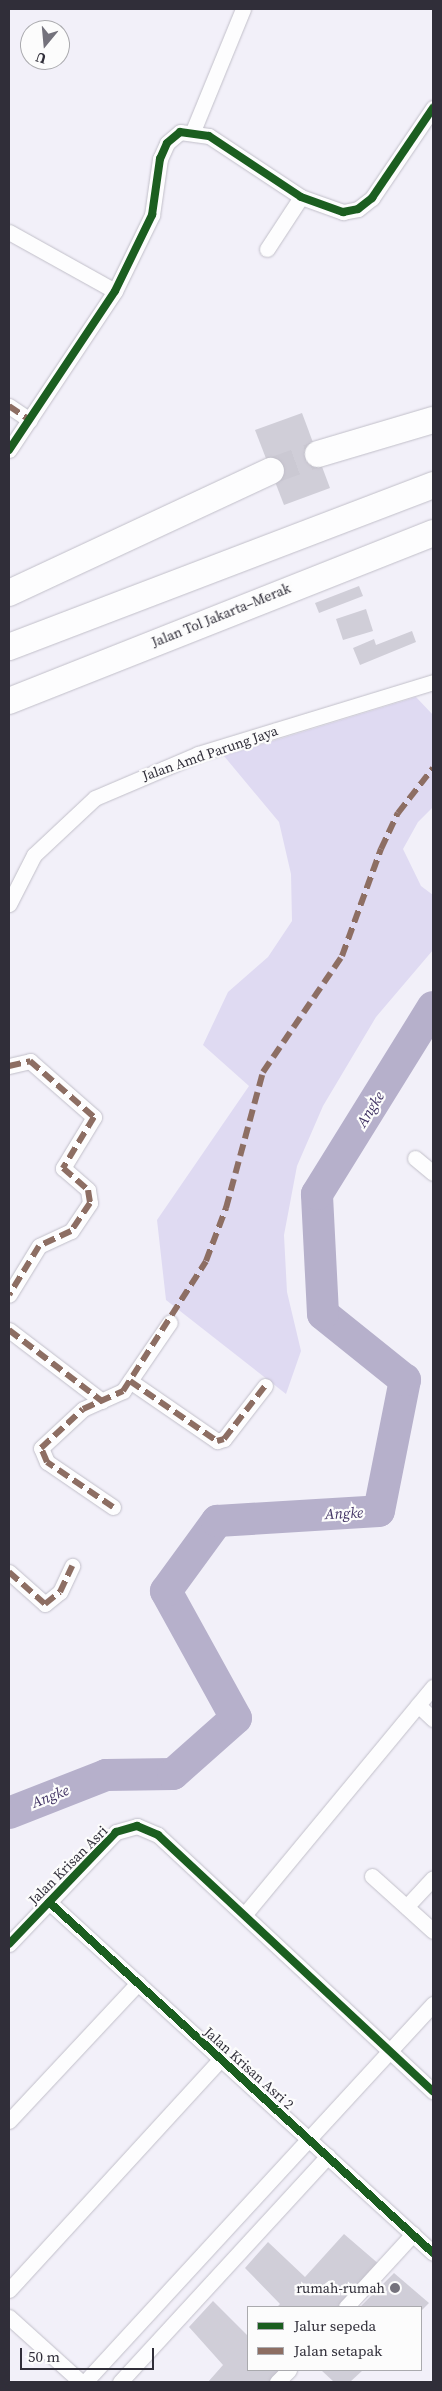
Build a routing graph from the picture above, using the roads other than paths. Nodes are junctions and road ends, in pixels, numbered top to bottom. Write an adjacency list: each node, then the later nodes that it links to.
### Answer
1 (243, 9): 3 (street)
2 (433, 108): 4 (street)
3 (193, 130): 4 (street); 7 (street)
4 (301, 197): 6 (street)
5 (9, 232): 7 (street)
6 (267, 248)
7 (115, 290): 9 (street)
8 (9, 406): 9 (street)
9 (30, 420): 11 (street)
10 (433, 420): 12 (highway)
11 (9, 450)
12 (318, 454)
13 (271, 471): 16 (highway)
14 (433, 485): 17 (highway)
15 (433, 532): 19 (highway, Jalan Tol Jakarta–Merak)
16 (9, 593)
17 (9, 647)
18 (433, 682): 20 (street, Jalan Amd Parung Jaya)
19 (9, 701)
20 (9, 904)
21 (9, 1066): 24 (street)
22 (415, 1158): 23 (street)
23 (433, 1173)
24 (9, 1295)
25 (170, 1322): 27 (street)
26 (9, 1330): 29 (street)
27 (130, 1381): 28 (street); 29 (street)
28 (265, 1386)
29 (102, 1401): 30 (street)
30 (112, 1507)
31 (72, 1566): 32 (street)
32 (9, 1572)
33 (433, 1687): 34 (street)
34 (418, 1705): 35 (street); 40 (street)
35 (433, 1719)
36 (372, 1876): 39 (street)
37 (433, 1878): 39 (street)
38 (49, 1902): 40 (street, Jalan Krisan Asri); 42 (street, Jalan Krisan Asri); 43 (street, Jalan Krisan Asri 2)
39 (407, 1906): 41 (street)
40 (245, 1914): 45 (street, Jalan Krisan Asri)
41 (433, 1931)
42 (9, 1944)
43 (138, 1984): 46 (street, Jalan Krisan Asri 2); 48 (street)
44 (433, 2004): 45 (street)
45 (390, 2050): 47 (street, Jalan Krisan Asri); 49 (street)
46 (221, 2060): 49 (street, Jalan Krisan Asri 2); 53 (street)
47 (433, 2091)
48 (9, 2122)
49 (309, 2139): 50 (street, Jalan Krisan Asri 2); 58 (street)
50 (328, 2156): 51 (street, Jalan Krisan Asri 2); 59 (street)
51 (413, 2234): 52 (street, Jalan Krisan Asri 2); 54 (street)
52 (433, 2252)
53 (9, 2290)
54 (347, 2306)
55 (9, 2317): 57 (street)
56 (288, 2371): 60 (street)
57 (81, 2382)
58 (85, 2382)
59 (120, 2382)
60 (277, 2382)

